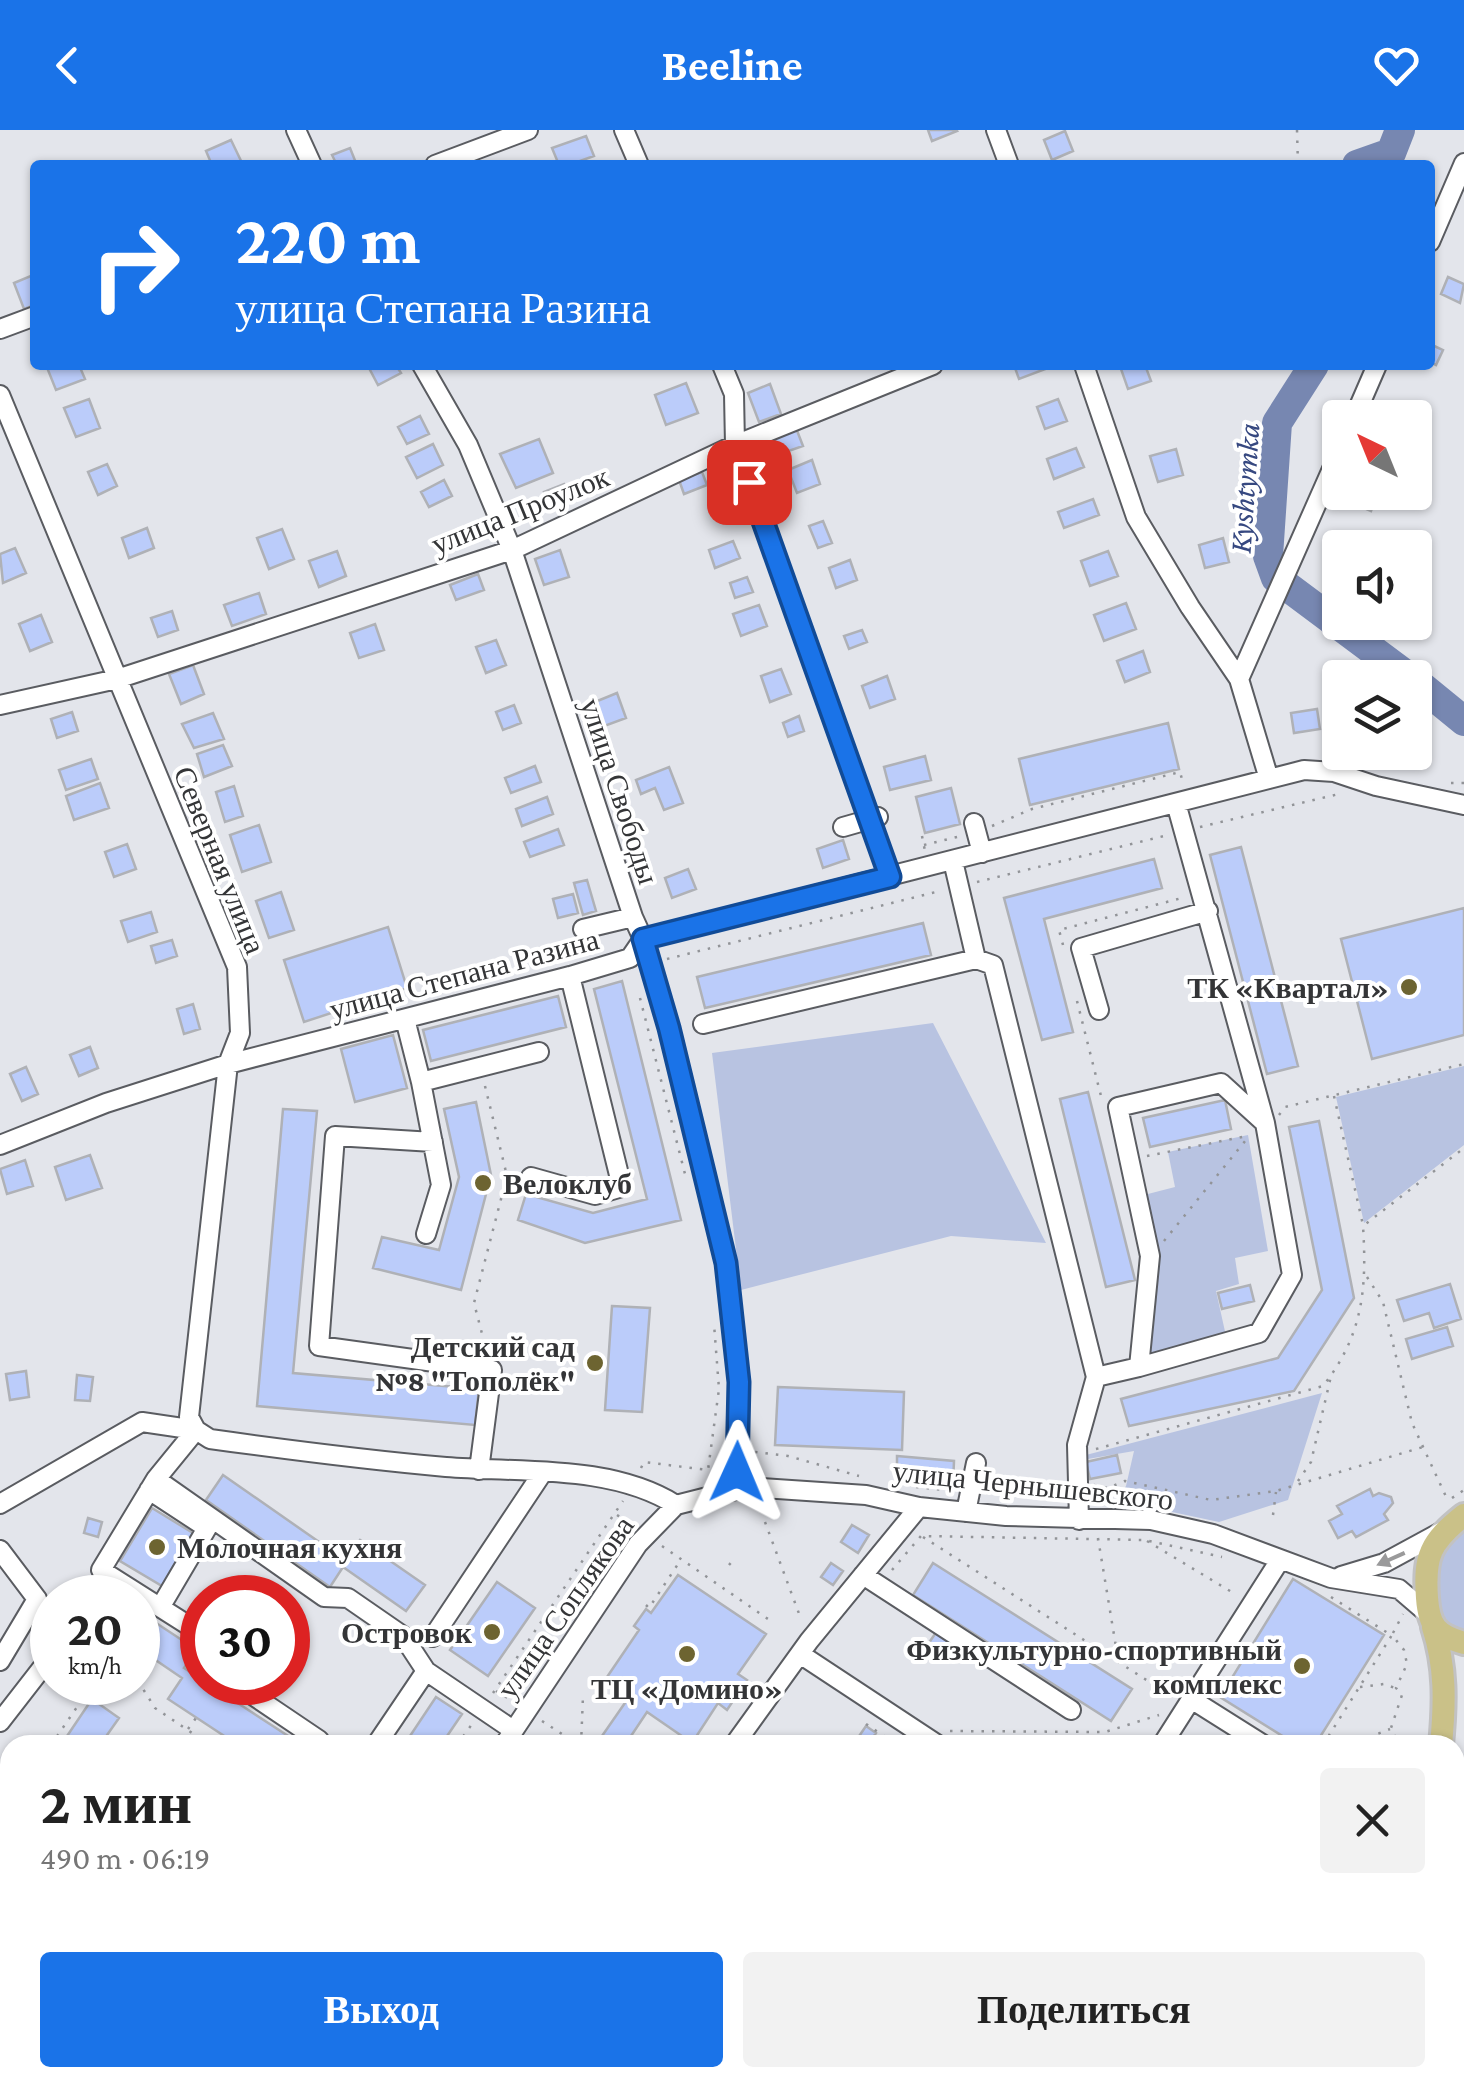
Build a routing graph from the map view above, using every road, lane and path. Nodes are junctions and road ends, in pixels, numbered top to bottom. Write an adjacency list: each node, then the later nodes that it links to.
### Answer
1 (296, 130): 6 (street)
2 (528, 130): 7 (street)
3 (624, 130): 8 (street)
4 (996, 130): 9 (street)
5 (1297, 130): 10 (path)
6 (310, 160)
7 (448, 160)
8 (636, 160)
9 (1007, 160)
10 (1298, 160)
11 (1464, 163): 12 (street)
12 (1435, 230)
13 (30, 318): 14 (street)
14 (0, 330)
15 (425, 370): 24 (street, улица Свободы)
16 (724, 370): 22 (street)
17 (922, 370): 22 (street, улица Проулок)
18 (1086, 370): 25 (street)
19 (1375, 370): 21 (street)
20 (0, 395): 26 (street, Северная улица)
21 (1362, 400)
22 (735, 445): 24 (street, улица Проулок); 34 (street)
23 (1322, 492): 25 (street)
24 (512, 550): 26 (street, улица Проулок); 44 (street, улица Свободы)
25 (1239, 678): 28 (street)
26 (117, 679): 27 (street, улица Проулок); 55 (street, Северная улица)
27 (0, 705)
28 (1269, 779): 31 (street, улица Степана Разина); 32 (street, улица Степана Разина)
29 (1446, 783): 30 (path)
30 (1464, 783)
31 (1376, 786): 33 (street, улица Степана Разина); 37 (path)
32 (1181, 802): 36 (path); 37 (street); 39 (street, улица Степана Разина)
33 (1464, 805)
34 (874, 818): 35 (street); 41 (street)
35 (843, 827)
36 (975, 828): 38 (path); 39 (street)
37 (1184, 831): 42 (path); 43 (street)
38 (924, 845)
39 (982, 853): 40 (street, улица Степана Разина)
40 (953, 861): 41 (street, улица Степана Разина); 42 (street)
41 (890, 877): 46 (street, улица Степана Разина)
42 (960, 886): 47 (path); 48 (street)
43 (1208, 911): 51 (street); 62 (street)
44 (632, 917): 45 (street); 46 (street, улица Свободы)
45 (583, 930)
46 (643, 939): 49 (street, улица Степана Разина); 80 (street, улица Свободы)
47 (673, 957)
48 (976, 959): 53 (street); 77 (street)
49 (570, 976): 52 (street, улица Степана Разина); 67 (street)
50 (640, 994): 68 (path)
51 (1098, 1010)
52 (405, 1019): 55 (street, улица Степана Разина); 59 (street)
53 (703, 1024)
54 (539, 1052): 57 (street)
55 (228, 1064): 64 (street, улица Степана Разина); 78 (street, Северная улица)
56 (1464, 1064): 61 (path)
57 (481, 1067): 59 (street); 75 (path)
58 (1096, 1076): 60 (path)
59 (421, 1082): 63 (street)
60 (1100, 1091)
61 (1334, 1095): 62 (path); 69 (path)
62 (1266, 1127): 66 (street); 74 (street)
63 (432, 1142): 70 (street); 75 (street)
64 (0, 1145)
65 (1464, 1148): 69 (path)
66 (1130, 1160): 71 (street); 71 (path)
67 (531, 1177)
68 (686, 1179)
69 (1363, 1226): 72 (path)
70 (426, 1234)
71 (1150, 1256): 74 (street)
72 (1366, 1276): 76 (path); 81 (path)
73 (712, 1310): 79 (path)
74 (1139, 1367): 77 (street)
75 (492, 1370): 85 (street)
76 (1332, 1375): 82 (path); 89 (path)
77 (1096, 1377): 82 (street)
78 (196, 1430): 85 (street); 90 (street); 96 (street)
79 (713, 1431): 80 (path); 83 (path)
80 (737, 1438): 87 (path); 93 (street, улица Свободы)
81 (1423, 1447): 89 (path); 101 (path)
82 (1077, 1454): 88 (street)
83 (644, 1462)
84 (976, 1463): 95 (street)
85 (480, 1470): 86 (street)
86 (543, 1472): 91 (street); 124 (street)
87 (860, 1476)
88 (1078, 1482): 94 (path); 95 (path); 102 (street)
89 (1297, 1482): 94 (path)
90 (152, 1484): 117 (street); 117 (street); 129 (street)
91 (634, 1484): 97 (street); 139 (path)
92 (914, 1487): 95 (path)
93 (737, 1488): 97 (street, улица Чернышевского); 98 (street, улица Чернышевского)
94 (1276, 1491): 100 (path)
95 (972, 1492): 99 (street)
96 (0, 1504)
97 (676, 1505): 152 (street, улица Соплякова)
98 (920, 1508): 99 (street, улица Чернышевского); 113 (street)
99 (966, 1512): 102 (street, улица Чернышевского)
100 (1273, 1515)
101 (1453, 1515): 114 (street, one-way to 114); 120 (main road)
102 (1079, 1520): 111 (street, улица Чернышевского)
103 (765, 1522): 126 (path)
104 (1098, 1539): 105 (path); 128 (path); 128 (path)
105 (1144, 1540): 110 (path); 116 (path)
106 (665, 1549): 109 (path)
107 (0, 1550): 115 (street)
108 (734, 1558): 112 (path)
109 (680, 1560): 118 (path); 122 (path)
110 (1238, 1560)
111 (1280, 1560): 114 (street, улица Чернышевского); 116 (street)
112 (730, 1565)
113 (863, 1575): 126 (street); 140 (street)
114 (1328, 1586): 120 (street, улица Чернышевского); 123 (path)
115 (30, 1589)
116 (1252, 1604): 135 (street)
117 (161, 1606): 121 (street)
118 (646, 1606)
119 (30, 1612): 127 (street)
120 (1424, 1613): 123 (path); 125 (main road); 163 (main road)
121 (180, 1619)
122 (768, 1619)
123 (1392, 1635): 131 (path); 132 (path)
124 (433, 1637)
125 (1464, 1643)
126 (805, 1647): 154 (street); 156 (street)
127 (0, 1662)
128 (1118, 1662): 135 (path)
129 (426, 1671): 139 (street); 149 (street)
130 (30, 1683): 142 (street)
131 (1360, 1687): 132 (path); 160 (path)
132 (1396, 1688): 144 (path)
133 (583, 1696): 153 (path)
134 (1464, 1701): 164 (main road)
135 (1189, 1703): 157 (path); 158 (street); 159 (street)
136 (78, 1705): 146 (path)
137 (153, 1705): 145 (path)
138 (266, 1705): 148 (street)
139 (482, 1709): 150 (path); 151 (street)
140 (1071, 1710)
141 (196, 1718): 145 (path)
142 (0, 1722)
143 (866, 1724): 155 (path)
144 (1391, 1728): 161 (path); 162 (path)
145 (188, 1730): 147 (path)
146 (57, 1735)
147 (195, 1735)
148 (312, 1735)
149 (383, 1735)
150 (465, 1735)
151 (505, 1735)
152 (510, 1735)
153 (581, 1735)
154 (741, 1735)
155 (882, 1735)
156 (940, 1735)
157 (1025, 1735)
158 (1168, 1735)
159 (1246, 1735)
160 (1329, 1735)
161 (1374, 1735)
162 (1394, 1735)
163 (1442, 1735)
164 (1446, 1735)

